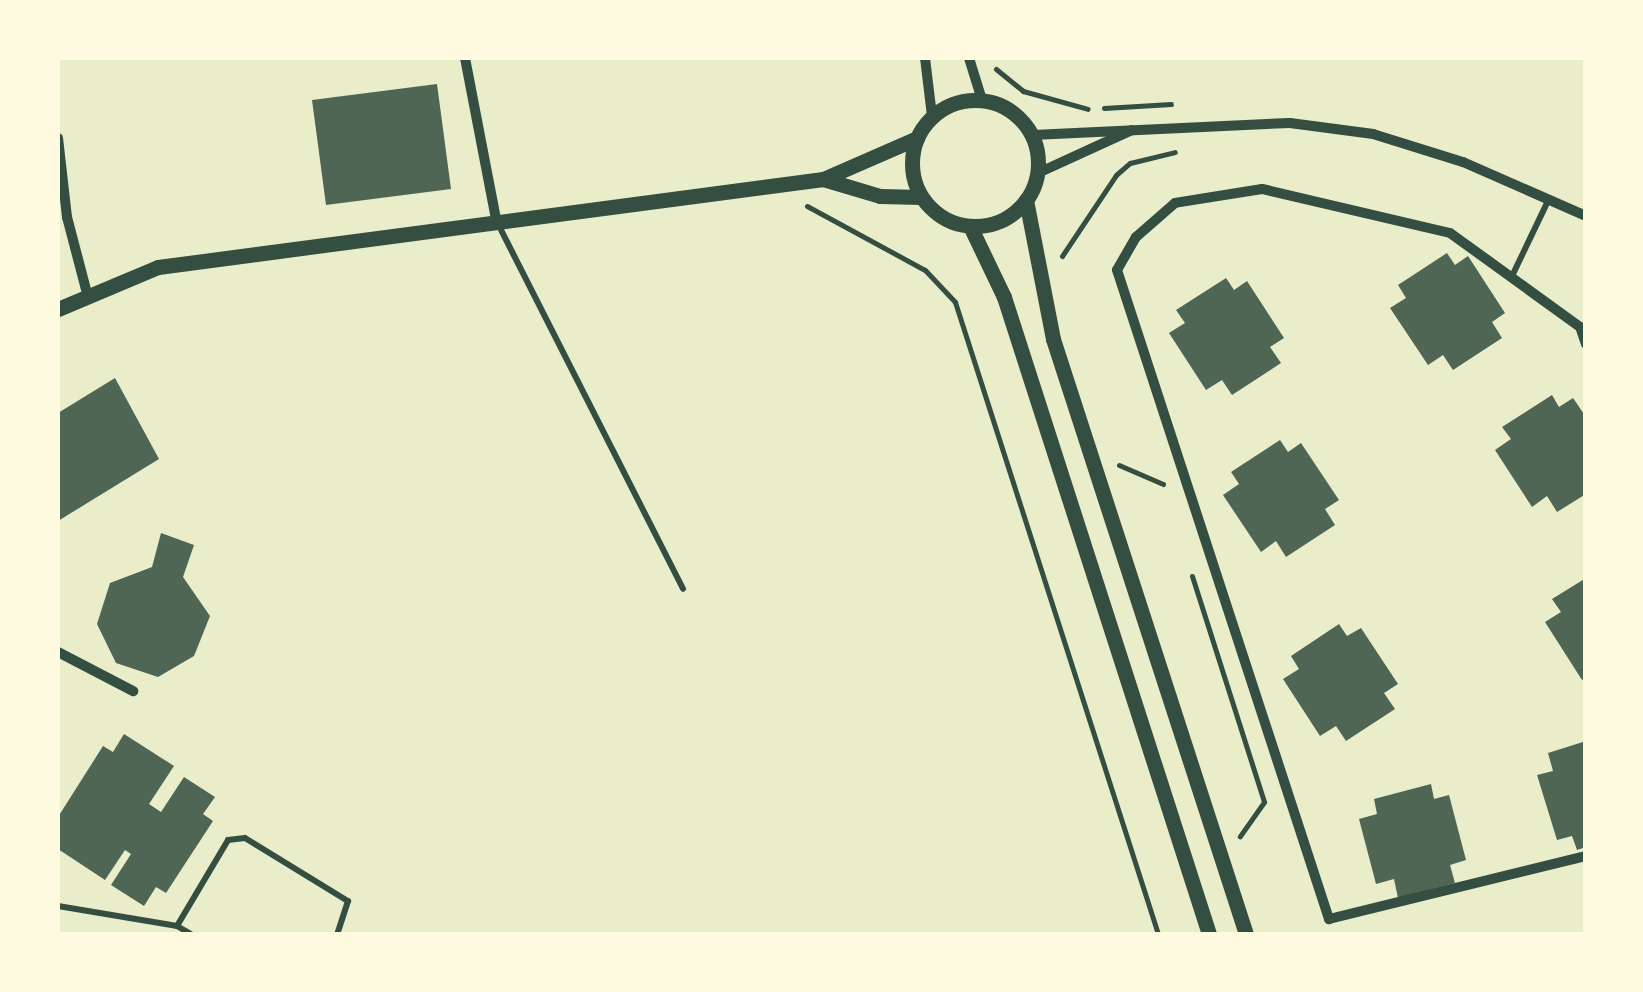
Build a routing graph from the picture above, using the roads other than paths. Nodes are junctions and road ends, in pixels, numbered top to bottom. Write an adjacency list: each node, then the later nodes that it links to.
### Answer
1 (465, 58): 16 (street)
2 (925, 58): 5 (street)
3 (969, 58): 4 (street)
4 (982, 100): 5 (street); 7 (street)
5 (932, 116): 9 (street)
6 (1133, 130): 7 (street); 10 (street); 13 (street)
7 (1032, 134): 10 (street)
8 (58, 138): 19 (street)
9 (917, 138): 11 (street); 12 (street)
10 (1038, 173): 14 (street)
11 (822, 179): 12 (street); 16 (street)
12 (921, 196): 17 (street)
13 (1549, 197): 15 (street); 18 (lane)
14 (1026, 200): 17 (street); 31 (street)
15 (1586, 216)
16 (496, 219): 19 (street); 22 (lane)
17 (970, 226): 30 (street)
18 (1513, 274): 21 (street); 25 (street)
19 (87, 294): 20 (street)
20 (58, 309)
21 (1586, 344)
22 (683, 589)
23 (58, 652): 24 (street)
24 (133, 690)
25 (1586, 856)
26 (58, 906): 27 (lane)
27 (177, 926): 28 (lane); 29 (lane)
28 (191, 934)
29 (337, 934)
30 (1210, 934)
31 (1246, 934)

